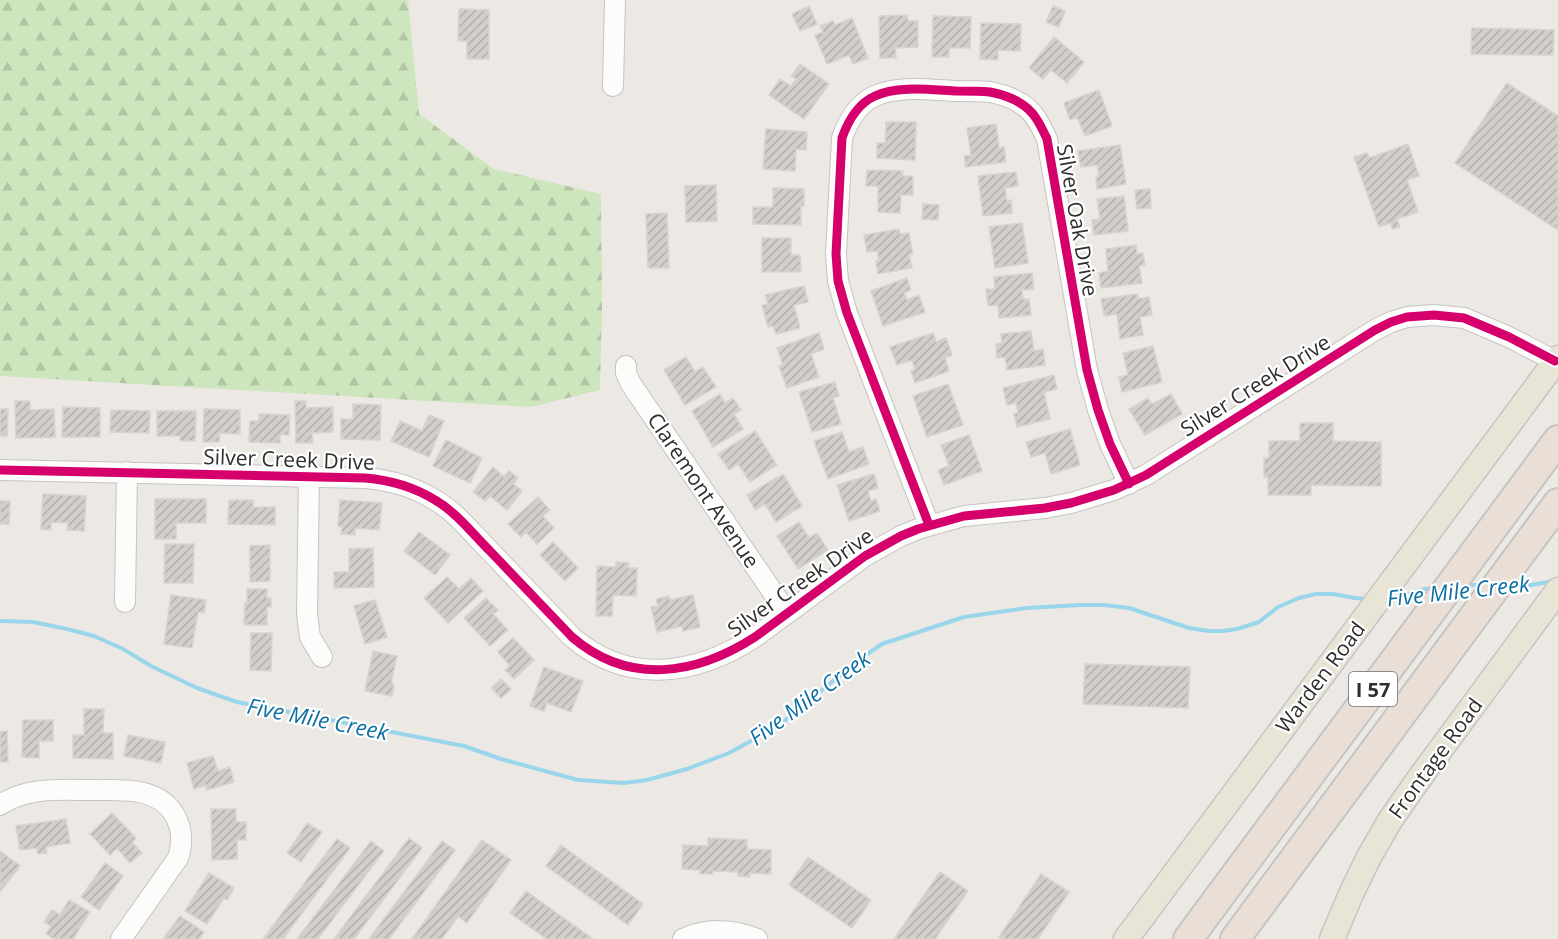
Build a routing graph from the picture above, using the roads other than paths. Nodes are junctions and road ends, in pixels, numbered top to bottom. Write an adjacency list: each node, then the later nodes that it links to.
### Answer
1 (615, 0): 2 (street)
2 (613, 86)
3 (1557, 359): 9 (street, Silver Creek Drive); 20 (main road, Warden Road)
4 (626, 366): 14 (street, Claremont Avenue)
5 (1558, 440): 21 (highway, I 57)
6 (0, 470): 7 (street, Silver Creek Drive)
7 (127, 472): 8 (street, Silver Creek Drive); 13 (street)
8 (309, 476): 14 (street, Silver Creek Drive); 15 (street)
9 (1129, 484): 11 (street, Silver Creek Drive); 11 (street, Silver Oak Drive)
10 (1558, 503): 22 (highway, I 57)
11 (929, 525): 14 (street, Silver Creek Drive)
12 (1553, 597): 23 (main road, Frontage Road)
13 (125, 602)
14 (787, 613)
15 (322, 657)
16 (0, 805): 17 (street)
17 (121, 939)
18 (683, 939): 19 (street)
19 (757, 939)
20 (1126, 939)
21 (1188, 939)
22 (1235, 939)
23 (1332, 939)

